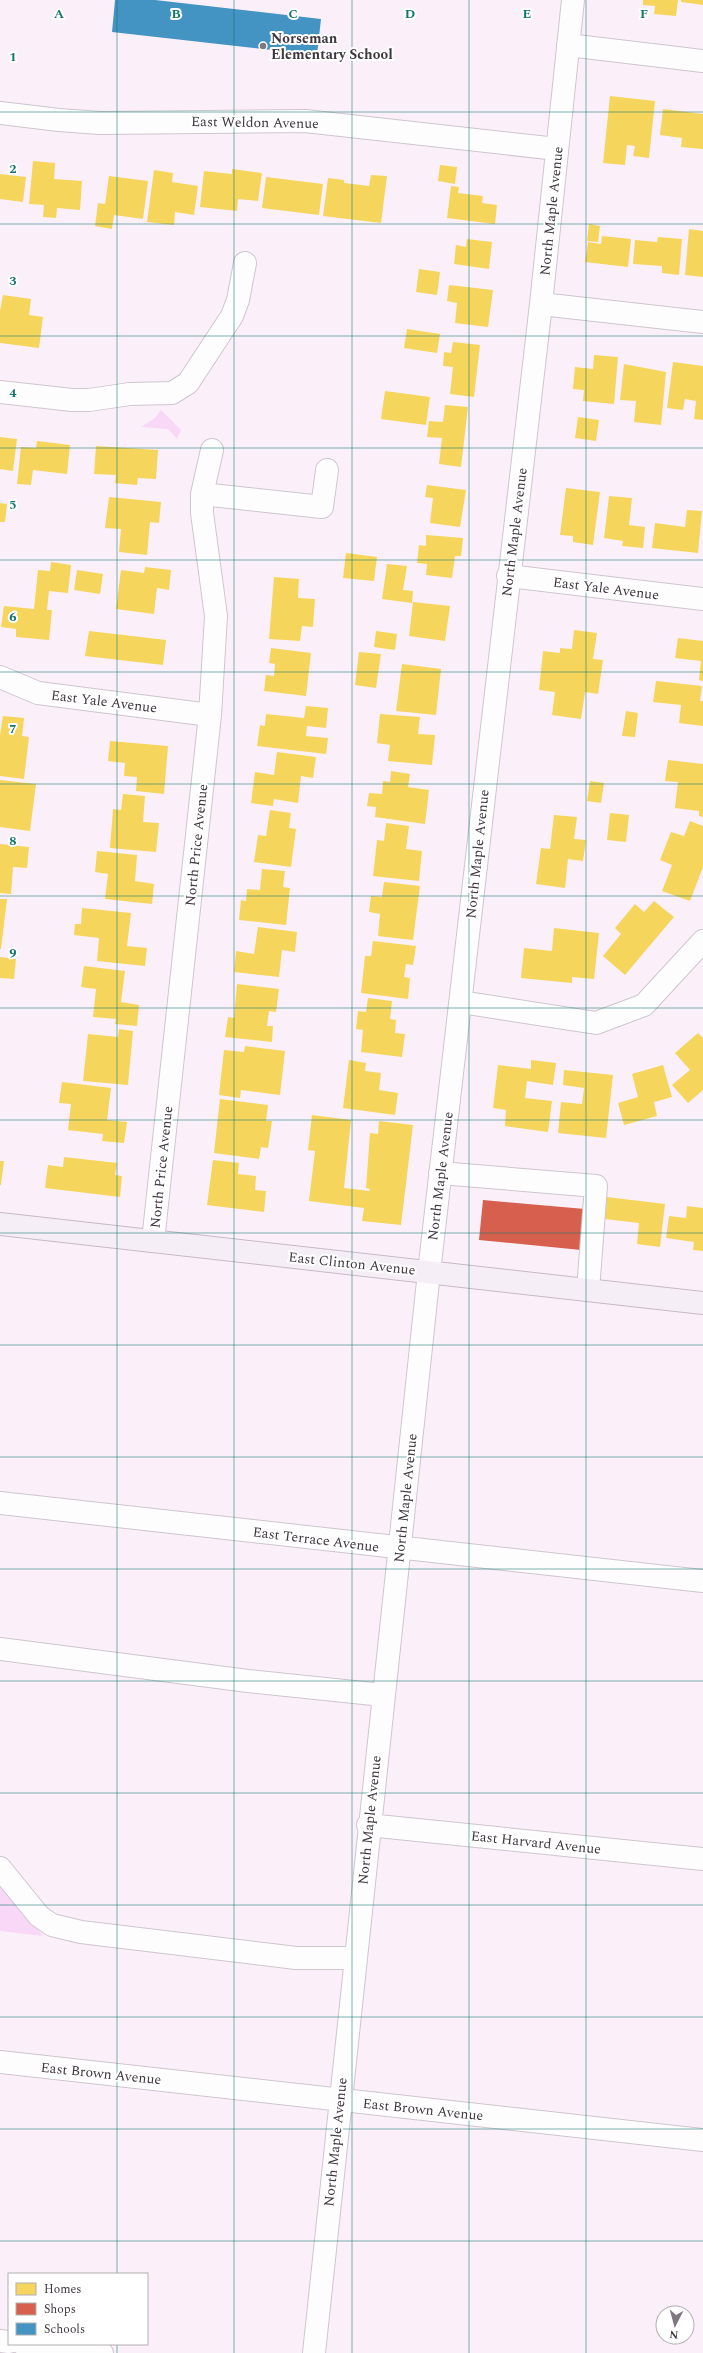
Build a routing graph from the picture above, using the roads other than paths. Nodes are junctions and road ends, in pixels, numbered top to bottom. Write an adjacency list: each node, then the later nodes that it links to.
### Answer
1 (572, 0): 2 (street, North Maple Avenue)
2 (568, 45): 3 (street); 5 (street, North Maple Avenue)
3 (703, 61)
4 (0, 113): 5 (street, East Weldon Avenue)
5 (557, 150): 7 (street, North Maple Avenue)
6 (245, 263): 9 (street)
7 (541, 304): 8 (street); 13 (street, North Maple Avenue)
8 (703, 322)
9 (0, 392)
10 (212, 450): 12 (street, North Price Avenue)
11 (326, 470): 12 (street)
12 (202, 494): 16 (street, North Price Avenue)
13 (508, 576): 14 (street, East Yale Avenue); 18 (street, North Maple Avenue)
14 (703, 599)
15 (0, 677): 16 (street, East Yale Avenue)
16 (210, 715): 21 (street, North Price Avenue)
17 (703, 941): 18 (street)
18 (461, 1002): 19 (street, North Maple Avenue)
19 (440, 1173): 22 (street, North Maple Avenue); 23 (street)
20 (0, 1224): 21 (main road, East Clinton Avenue)
21 (153, 1241): 22 (main road, East Clinton Avenue)
22 (429, 1272): 23 (main road, East Clinton Avenue); 26 (street, North Maple Avenue)
23 (588, 1290): 24 (main road, East Clinton Avenue)
24 (703, 1303)
25 (0, 1503): 26 (street, East Terrace Avenue)
26 (399, 1548): 27 (street, East Terrace Avenue); 29 (street, North Maple Avenue)
27 (703, 1581)
28 (0, 1649): 29 (street)
29 (383, 1695): 30 (street, North Maple Avenue)
30 (368, 1825): 31 (street, East Harvard Avenue); 33 (street, North Maple Avenue)
31 (703, 1859)
32 (0, 1868): 33 (street)
33 (354, 1958): 35 (street, North Maple Avenue)
34 (0, 2062): 35 (street, East Brown Avenue)
35 (340, 2100): 36 (street, East Brown Avenue); 39 (street, North Maple Avenue)
36 (703, 2140)
37 (33, 2345): 38 (street)
38 (102, 2353)
39 (314, 2353)

